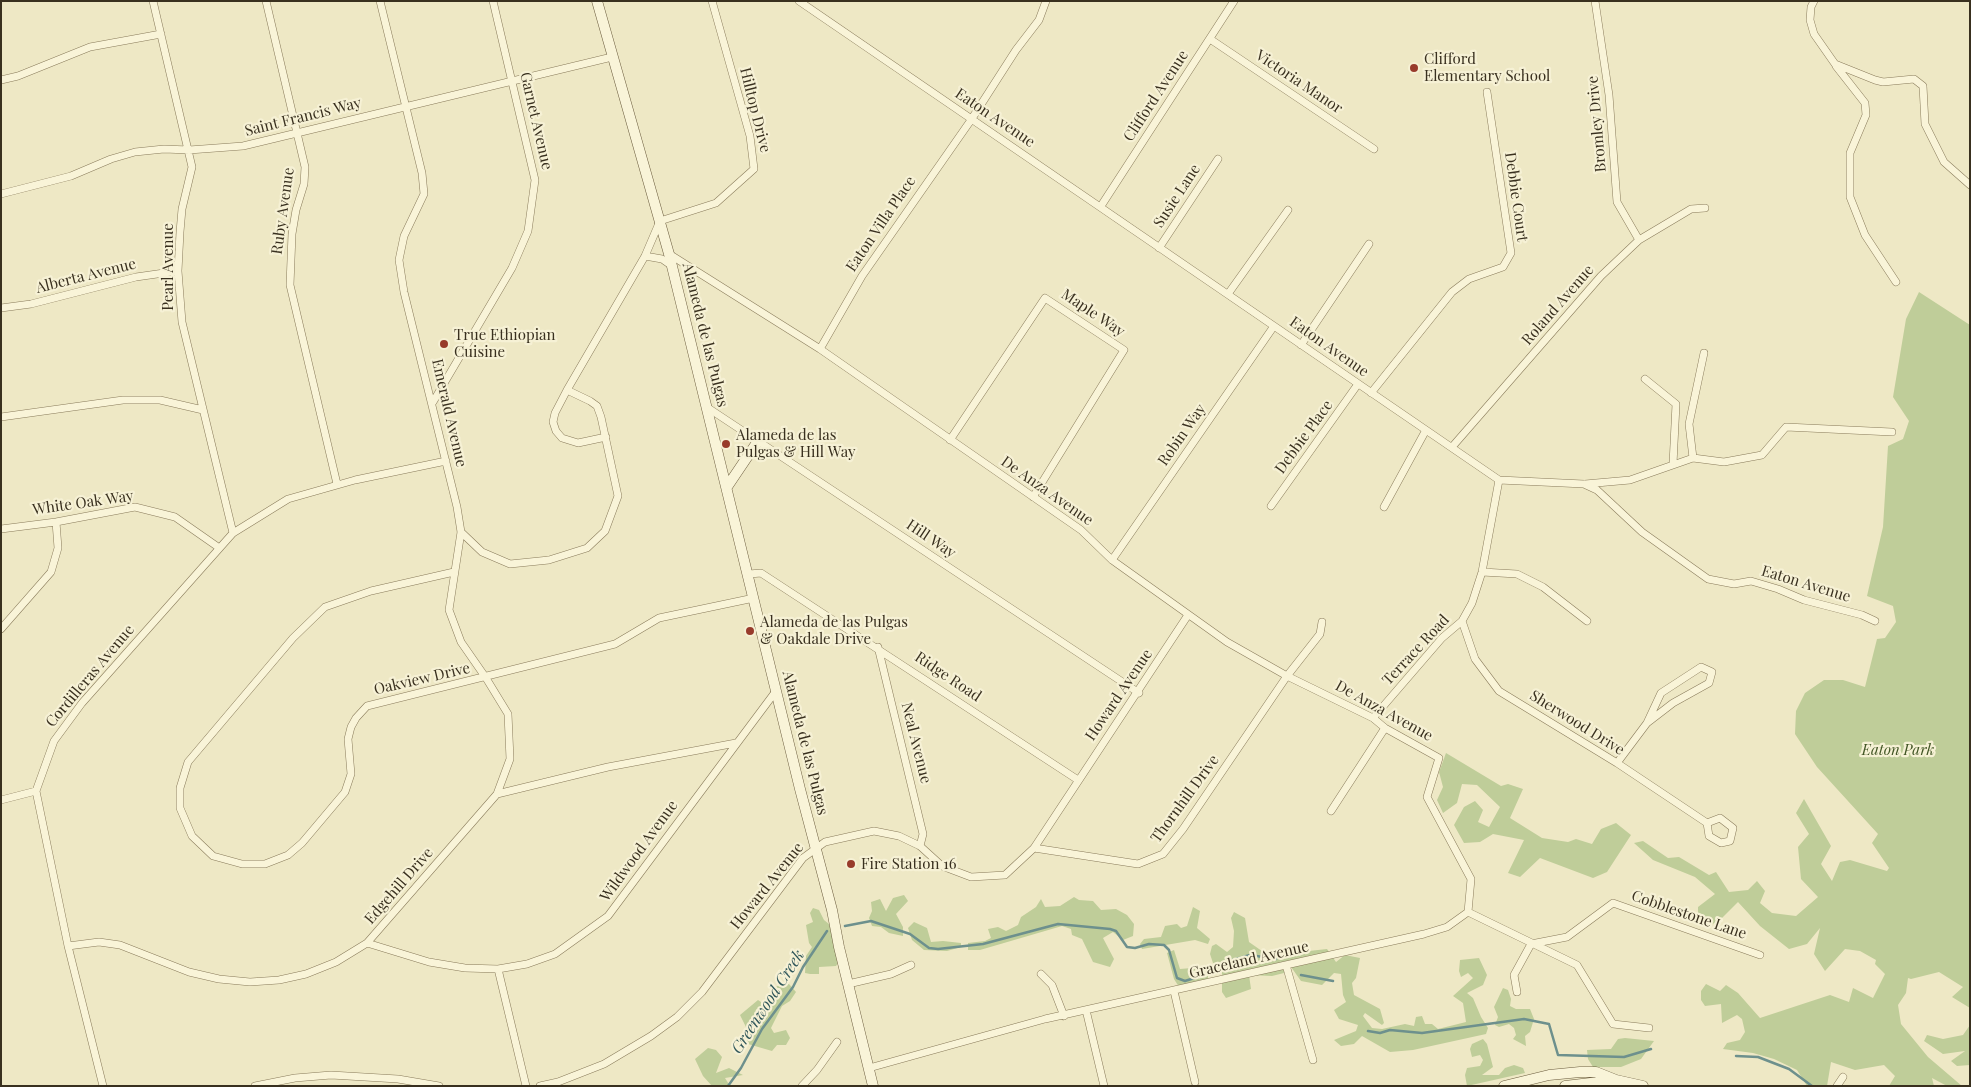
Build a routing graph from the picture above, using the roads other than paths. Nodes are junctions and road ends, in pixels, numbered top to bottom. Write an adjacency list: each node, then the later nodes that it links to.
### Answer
1 (153, 1): 12 (street, Pearl Avenue)
2 (266, 1): 21 (street, Ruby Avenue)
3 (380, 1): 19 (street, Emerald Avenue)
4 (493, 1): 17 (street, Garnet Avenue)
5 (597, 1): 14 (main road, Alameda de las Pulgas)
6 (712, 1): 30 (street, Hilltop Drive)
7 (799, 1): 20 (street, Eaton Avenue)
8 (1046, 1): 20 (street, Eaton Villa Place)
9 (1234, 1): 13 (street, Clifford Avenue)
10 (1595, 1): 31 (street, Bromley Drive)
11 (1814, 1): 15 (street)
12 (161, 34): 16 (street); 23 (street, Pearl Avenue)
13 (1210, 38): 22 (street, Victoria Manor); 27 (street, Clifford Avenue)
14 (612, 57): 17 (street, Saint Francis Way); 30 (main road, Alameda de las Pulgas)
15 (1835, 64): 25 (street); 38 (street)
16 (1, 80)
17 (513, 81): 19 (street, Saint Francis Way); 49 (street, Garnet Avenue)
18 (1487, 92): 48 (street, Debbie Court)
19 (406, 107): 21 (street, Saint Francis Way); 49 (street, Emerald Avenue)
20 (972, 120): 27 (street, Eaton Avenue); 43 (street, Eaton Villa Place)
21 (297, 132): 23 (street, Saint Francis Way); 63 (street, Ruby Avenue)
22 (1374, 149)
23 (189, 150): 26 (street, Saint Francis Way); 37 (street, Pearl Avenue)
24 (1218, 159): 33 (street, Susie Lane)
25 (1970, 185)
26 (1, 194)
27 (1101, 206): 33 (street, Eaton Avenue)
28 (1705, 208): 31 (street, Roland Avenue)
29 (1288, 210): 39 (street)
30 (660, 221): 34 (main road, Alameda de las Pulgas); 35 (street)
31 (1639, 240): 58 (street, Roland Avenue)
32 (1369, 244): 42 (street)
33 (1159, 248): 39 (street, Eaton Avenue)
34 (669, 254): 36 (main road, Alameda de las Pulgas); 43 (street, De Anza Avenue)
35 (645, 256): 36 (street); 47 (street)
36 (672, 266): 50 (main road, Alameda de las Pulgas)
37 (178, 271): 40 (street, Alberta Avenue); 51 (street, Pearl Avenue)
38 (1896, 282)
39 (1228, 294): 41 (street, Eaton Avenue)
40 (1, 308)
41 (1274, 326): 42 (street, Eaton Avenue); 74 (street, Robin Way)
42 (1301, 345): 46 (street, Eaton Avenue)
43 (820, 349): 56 (street, De Anza Avenue)
44 (1704, 353): 59 (street)
45 (1645, 379): 61 (street)
46 (1358, 384): 48 (street, Eaton Avenue); 67 (street, Debbie Place)
47 (567, 390): 55 (street); 55 (street)
48 (1371, 393): 53 (street, Eaton Avenue)
49 (432, 402): 60 (street, Emerald Avenue)
50 (708, 408): 57 (street, Hill Way); 65 (main road, Alameda de las Pulgas)
51 (203, 410): 52 (street); 72 (street, Pearl Avenue)
52 (1, 417)
53 (1426, 430): 58 (street, Eaton Avenue); 68 (street)
54 (1892, 432): 59 (street)
55 (606, 437): 71 (street)
56 (950, 440): 66 (street, De Anza Avenue); 66 (street, Maple Way)
57 (758, 441): 65 (main road); 89 (street, Hill Way)
58 (1452, 447): 62 (street, Eaton Avenue)
59 (1693, 458): 61 (street)
60 (446, 461): 63 (street, Cordilleras Avenue); 71 (street, Emerald Avenue)
61 (1673, 464): 64 (street)
62 (1499, 480): 64 (street, Eaton Avenue); 76 (street, Terrace Road)
63 (337, 484): 72 (street, Cordilleras Avenue)
64 (1584, 484): 82 (street, Eaton Avenue)
65 (727, 487): 77 (main road, Alameda de las Pulgas)
66 (1033, 497): 74 (street, De Anza Avenue)
67 (1271, 506)
68 (1384, 507)
69 (56, 522): 70 (street, White Oak Way); 73 (street, White Oak Way); 84 (street)
70 (1, 529)
71 (461, 532): 75 (street, Emerald Avenue)
72 (233, 533): 73 (street, Cordilleras Avenue)
73 (218, 547): 96 (street, Cordilleras Avenue)
74 (1112, 560): 79 (street, De Anza Avenue)
75 (454, 572): 87 (street, Emerald Avenue); 87 (street, Oakview Drive)
76 (1482, 572): 80 (street, Terrace Road); 81 (street)
77 (748, 574): 78 (main road, Alameda de las Pulgas); 85 (street, Ridge Road)
78 (754, 598): 87 (street, Oakview Drive); 88 (main road, Alameda de las Pulgas)
79 (1188, 615): 86 (street, De Anza Avenue); 89 (street, Howard Avenue)
80 (1462, 621): 90 (street, Terrace Road); 94 (street, Sherwood Drive)
81 (1587, 621)
82 (1875, 621)
83 (1322, 622): 86 (street, Thornhill Drive)
84 (1, 629)
85 (878, 648): 95 (street, Ridge Road); 101 (street, Neal Avenue)
86 (1287, 676): 90 (street, De Anza Avenue); 103 (street, Thornhill Drive)
87 (486, 678): 97 (street, Emerald Avenue)
88 (776, 691): 93 (street, Wildwood Avenue); 102 (main road, Alameda de las Pulgas)
89 (1139, 693): 95 (street, Howard Avenue)
90 (1373, 718): 92 (street, De Anza Avenue)
91 (1647, 723): 91 (street); 94 (street)
92 (1385, 728): 99 (street); 104 (street, De Anza Avenue)
93 (736, 743): 97 (street); 111 (street, Wildwood Avenue)
94 (1617, 763): 100 (street, Sherwood Drive)
95 (1078, 780): 103 (street, Howard Avenue)
96 (36, 791): 98 (street); 107 (street)
97 (497, 794): 105 (street, Edgehill Drive)
98 (1, 800)
99 (1332, 811)
100 (1707, 823)
101 (920, 846): 102 (street, Howard Avenue); 103 (street, Howard Avenue)
102 (815, 848): 113 (main road, Alameda de las Pulgas); 129 (street, Howard Avenue)
103 (1034, 848)
104 (1468, 912): 106 (street); 110 (street, Graceland Avenue)
105 (366, 943): 107 (street, Edgehill Drive); 111 (street, Wildwood Avenue)
106 (1531, 944): 108 (street, Cobblestone Lane); 115 (street); 118 (street)
107 (68, 946): 125 (street)
108 (1760, 954)
109 (912, 965): 113 (street)
110 (1286, 965): 114 (street, Graceland Avenue); 120 (street)
111 (498, 969): 128 (street)
112 (1041, 974): 117 (street)
113 (848, 984): 121 (main road, Alameda de las Pulgas)
114 (1174, 991): 116 (street, Graceland Avenue); 123 (street)
115 (1517, 992)
116 (1086, 1010): 117 (street, Graceland Avenue); 132 (street)
117 (1064, 1016): 121 (street, Graceland Avenue)
118 (1649, 1028)
119 (837, 1042): 130 (street)
120 (1313, 1060)
121 (869, 1068): 131 (main road, Alameda de las Pulgas)
122 (1843, 1077): 136 (street)
123 (1195, 1082)
124 (1615, 1083): 133 (main road); 134 (main road); 135 (main road)
125 (103, 1086)
126 (255, 1086): 127 (street)
127 (439, 1086)
128 (526, 1086)
129 (540, 1086)
130 (802, 1086)
131 (873, 1086)
132 (1104, 1086)
133 (1504, 1086)
134 (1565, 1086)
135 (1643, 1086)
136 (1837, 1086)

